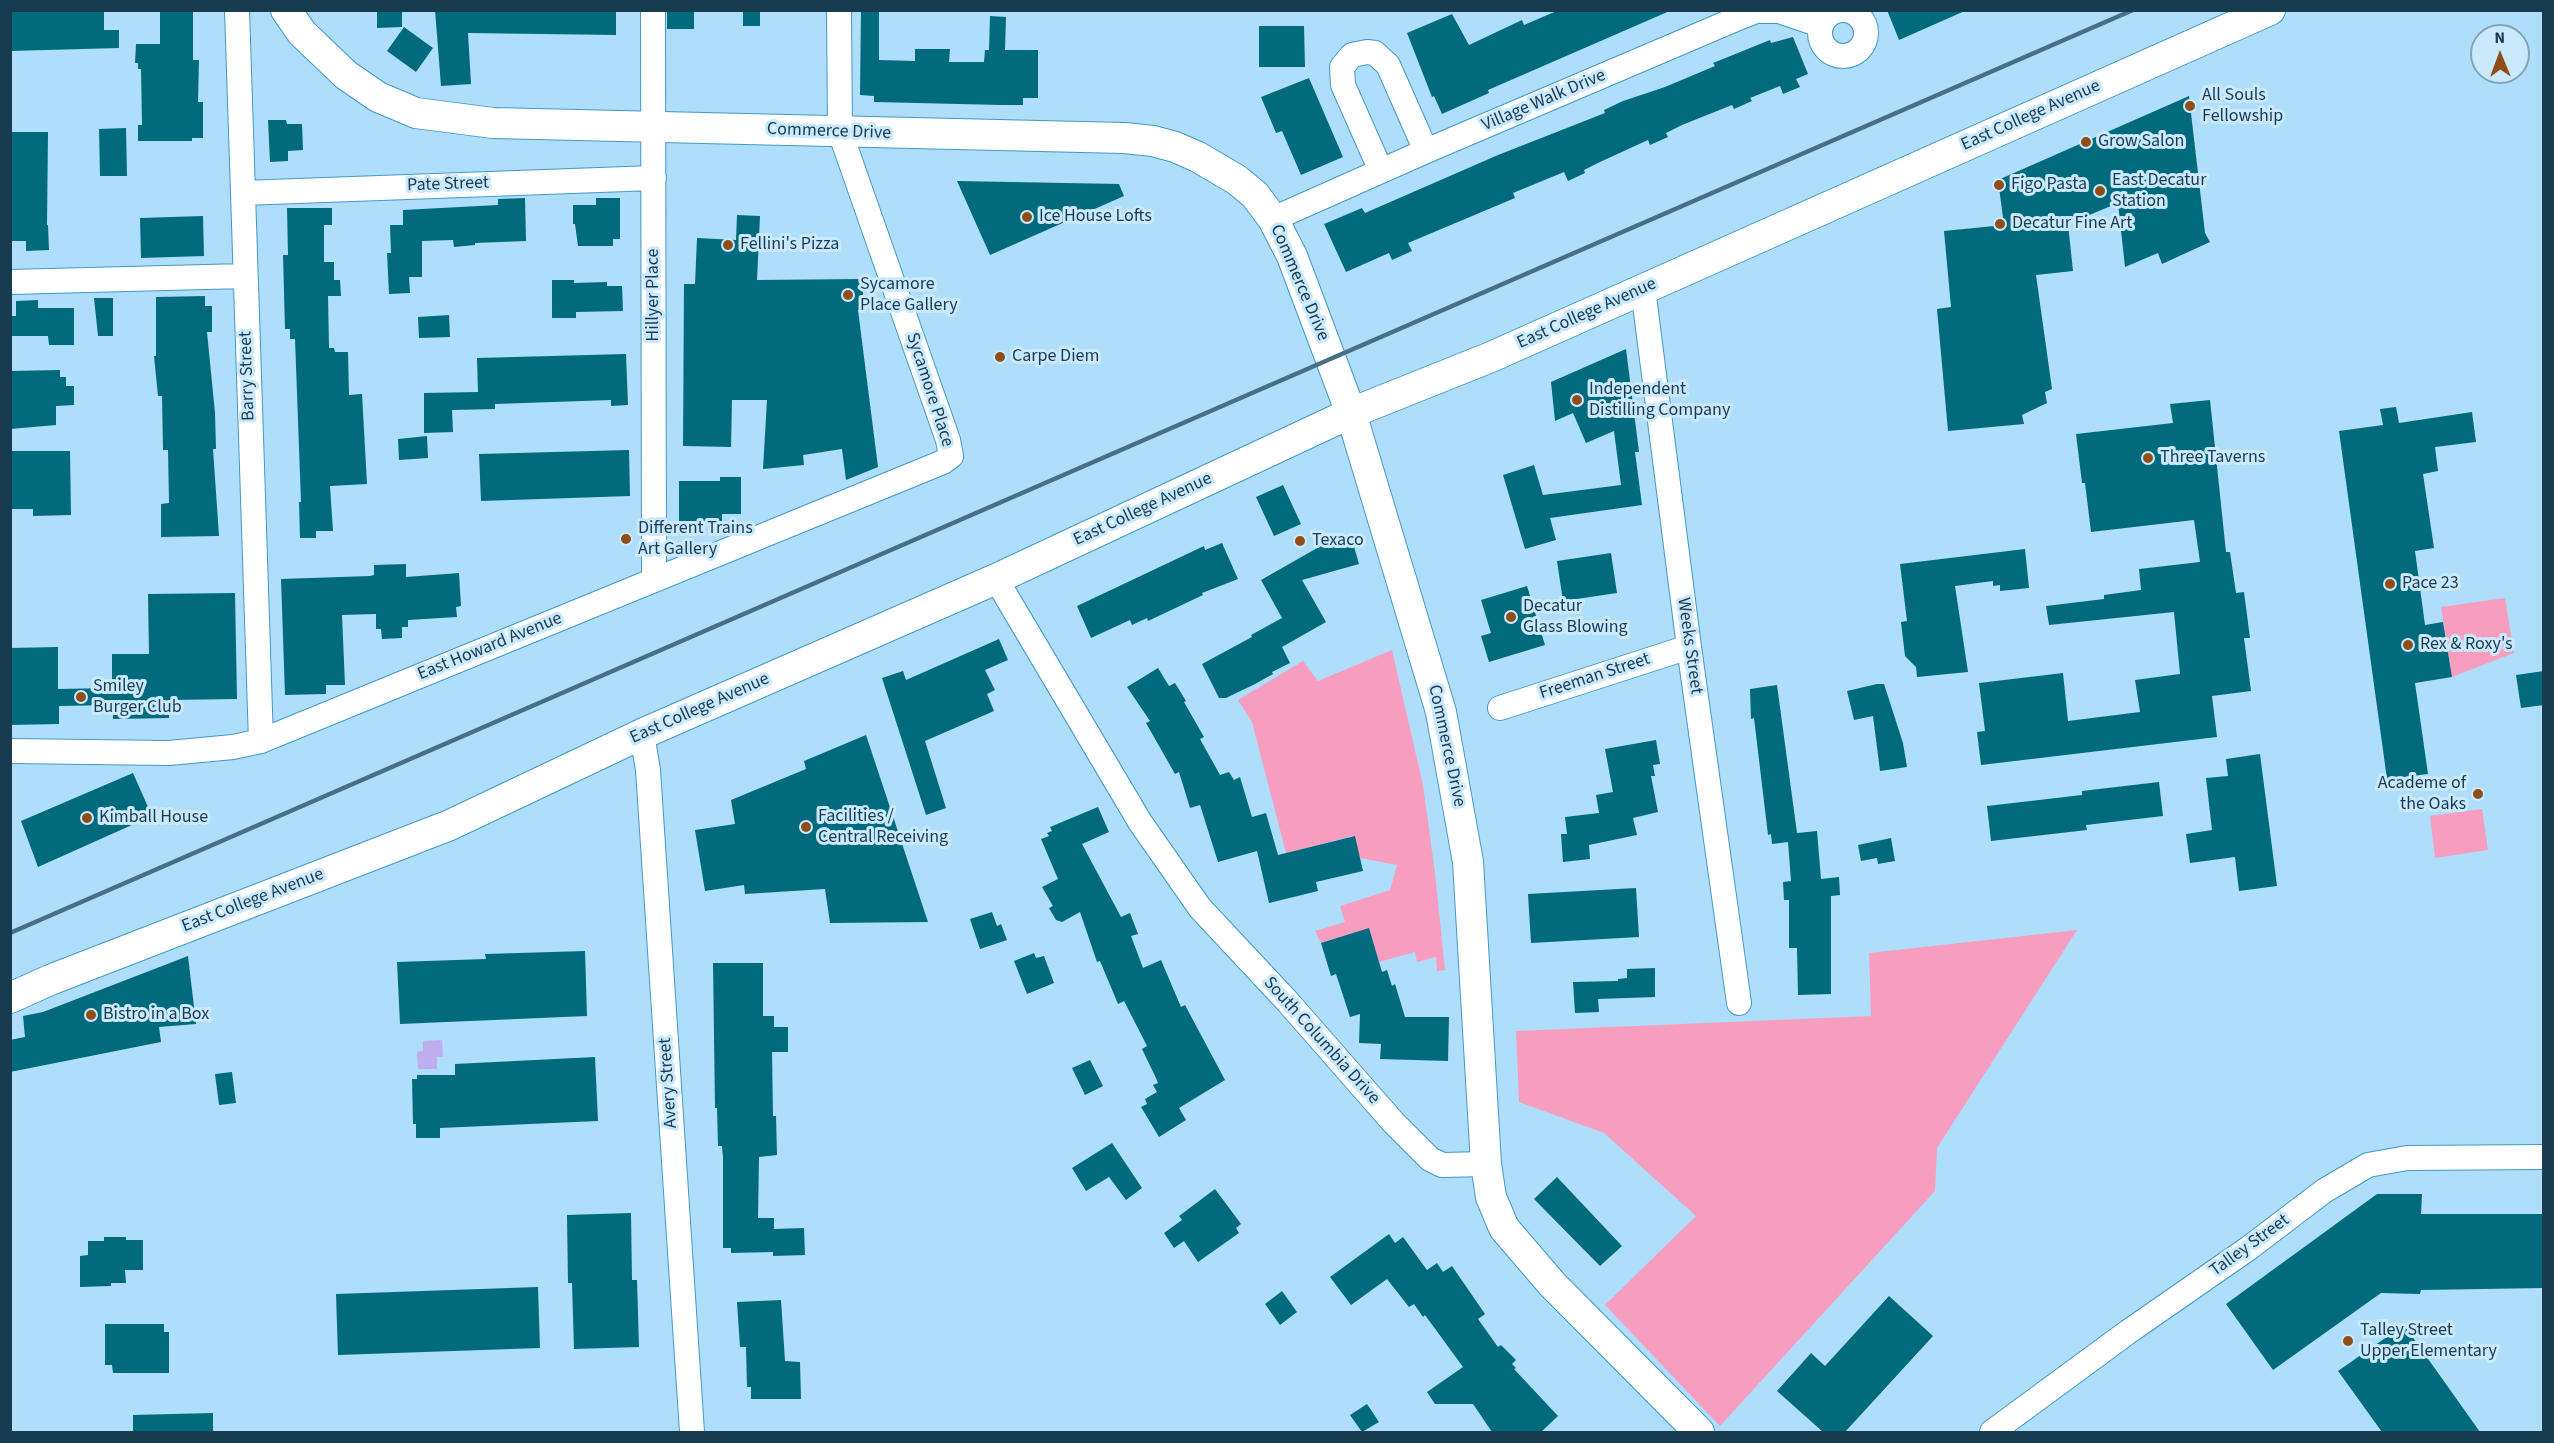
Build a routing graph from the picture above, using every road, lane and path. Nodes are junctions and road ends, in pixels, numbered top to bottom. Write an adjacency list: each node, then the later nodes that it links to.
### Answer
1 (237, 10): 12 (street, Barry Street)
2 (285, 10): 7 (main road, Commerce Drive)
3 (653, 10): 7 (street, Hillyer Place)
4 (839, 10): 8 (street, Sycamore Place)
5 (2270, 10): 16 (main road, East College Avenue)
6 (1820, 25): 9 (street, Village Walk Drive)
7 (654, 127): 8 (main road, Commerce Drive); 11 (street, Hillyer Place)
8 (840, 132): 13 (main road, Commerce Drive); 18 (street, Sycamore Place)
9 (1426, 151): 10 (street, Village Walk Drive); 10 (street)
10 (1381, 171): 13 (street, Village Walk Drive)
11 (654, 178): 12 (street, Pate Street); 20 (street, Hillyer Place)
12 (243, 193): 14 (street, Barry Street)
13 (1273, 219): 17 (main road, Commerce Drive)
14 (245, 276): 15 (street); 24 (street, Barry Street)
15 (10, 282)
16 (1643, 289): 17 (main road, East College Avenue); 21 (street, Weeks Street)
17 (1351, 413): 19 (main road, East College Avenue); 29 (main road, Commerce Drive)
18 (951, 456): 20 (street, East Howard Avenue)
19 (996, 579): 23 (main road, East College Avenue); 29 (street, South Columbia Drive)
20 (654, 580): 24 (street, East Howard Avenue)
21 (1689, 647): 22 (street, Freeman Street); 27 (street, Weeks Street)
22 (1500, 708)
23 (642, 734): 26 (main road, East College Avenue); 30 (street, Avery Street)
24 (261, 741): 25 (street, East Howard Avenue)
25 (10, 751)
26 (10, 998)
27 (1739, 1003)
28 (2544, 1157): 32 (street, Talley Street)
29 (1486, 1164): 31 (main road)
30 (692, 1432)
31 (1699, 1432)
32 (1992, 1432)

